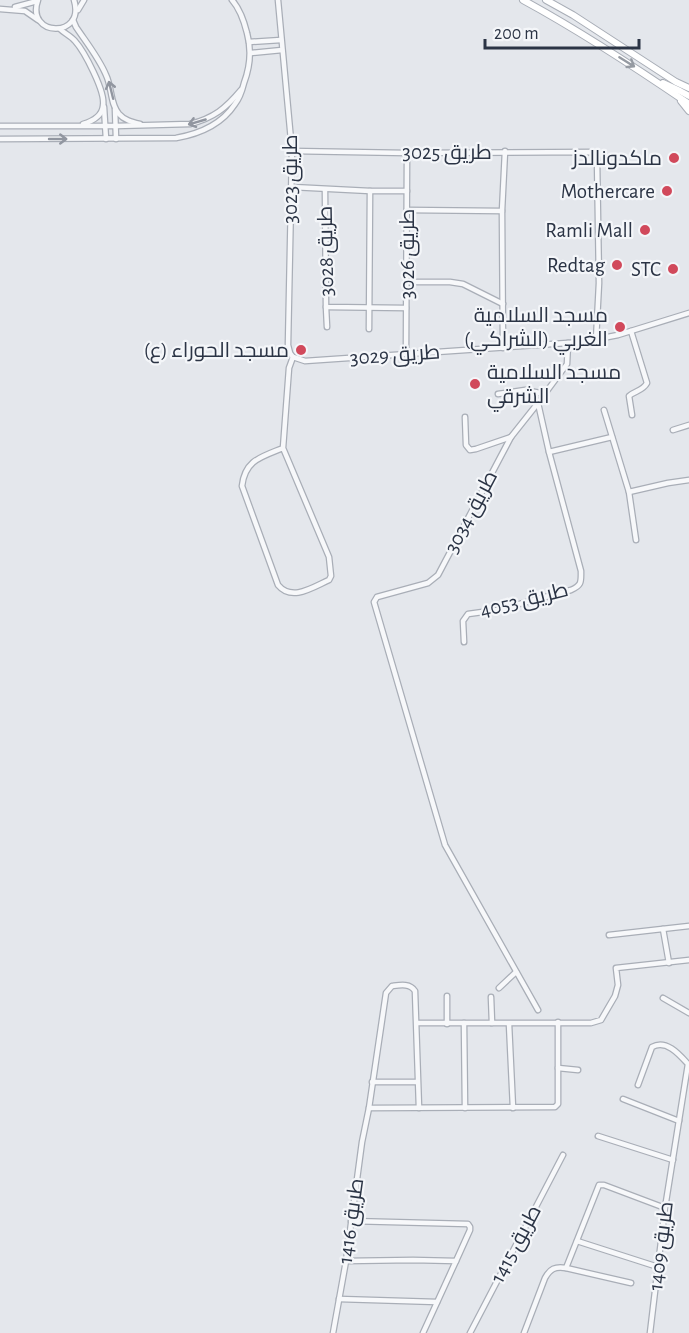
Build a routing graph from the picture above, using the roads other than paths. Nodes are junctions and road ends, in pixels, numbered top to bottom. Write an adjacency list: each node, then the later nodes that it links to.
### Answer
1 (38, 0): 8 (street); 11 (street)
2 (74, 0): 10 (street)
3 (84, 0): 10 (street)
4 (232, 0): 14 (street)
5 (279, 0): 13 (street, طريق 3023)
6 (523, 0): 17 (main road, one-way to 17)
7 (546, 0): 19 (main road)
8 (27, 2): 9 (street)
9 (2, 9): 11 (street)
10 (74, 18): 12 (street); 24 (street, one-way to 10)
11 (40, 21): 12 (street)
12 (60, 29): 22 (street)
13 (281, 40): 14 (street); 15 (street, طريق 3023)
14 (249, 42): 16 (street)
15 (282, 50): 16 (street); 34 (street, طريق 3023)
16 (250, 53): 18 (street)
17 (654, 80): 20 (main road); 21 (main road)
18 (243, 88): 30 (street, one-way to 30); 33 (street)
19 (689, 88)
20 (677, 96): 23 (main road); 25 (main road)
21 (689, 96)
22 (104, 104): 26 (street); 28 (street)
23 (689, 104)
24 (115, 108): 29 (street); 30 (street)
25 (689, 111)
26 (77, 125): 27 (street); 28 (street)
27 (0, 126)
28 (105, 126): 29 (street); 32 (street)
29 (116, 126): 30 (street); 33 (street)
30 (148, 126)
31 (0, 139): 32 (street, one-way to 32)
32 (106, 139): 33 (street)
33 (116, 139)
34 (292, 150): 36 (street, طريق 3025); 37 (street, طريق 3023)
35 (505, 152): 36 (street, طريق 3025); 42 (street); 52 (street, طريق 3025)
36 (407, 153): 40 (street, طريق 3026)
37 (292, 187): 38 (street, طريق 3028); 56 (street, طريق 3023)
38 (325, 190): 39 (street, طريق 3028); 46 (street, طريق 3028)
39 (370, 191): 40 (street, طريق 3028); 45 (street, طريق 3028)
40 (407, 191): 41 (street, طريق 3026)
41 (407, 210): 42 (street); 43 (street, طريق 3026)
42 (502, 211): 44 (street)
43 (407, 282): 44 (street); 47 (street, طريق 3026)
44 (503, 304): 54 (street)
45 (369, 306): 46 (street, طريق 3028); 47 (street, طريق 3028); 50 (street, طريق 3028)
46 (326, 307): 49 (street)
47 (406, 308): 55 (street, طريق 3026)
48 (689, 314): 51 (street, طريق 3029)
49 (327, 327)
50 (369, 328)
51 (631, 331): 52 (street, طريق 3029); 61 (street)
52 (596, 340): 53 (street, طريق 3029)
53 (568, 343): 54 (street, طريق 3029); 58 (street, طريق 3034)
54 (503, 348): 55 (street, طريق 3029)
55 (406, 354): 56 (street, طريق 3029)
56 (293, 357): 67 (street, طريق 3023)
57 (498, 394): 58 (street)
58 (545, 394): 59 (street, طريق 3034)
59 (538, 403): 66 (street, طريق 3034); 68 (street, طريق 4053)
60 (604, 410): 65 (street)
61 (632, 415)
62 (465, 417): 66 (street)
63 (689, 425): 64 (street)
64 (673, 430)
65 (612, 436): 68 (street); 70 (street)
66 (511, 437): 78 (street, طريق 3034)
67 (283, 448): 67 (street)
68 (549, 452): 72 (street, طريق 4053)
69 (689, 480): 70 (street)
70 (629, 492): 71 (street)
71 (636, 540)
72 (464, 642)
73 (689, 926): 74 (street)
74 (663, 929): 75 (street); 77 (street)
75 (609, 935)
76 (689, 960): 77 (street)
77 (669, 963): 85 (street)
78 (516, 972): 79 (street); 83 (street)
79 (500, 988)
80 (447, 996): 89 (street)
81 (491, 997): 88 (street)
82 (663, 998): 84 (street)
83 (538, 1010)
84 (689, 1013)
85 (558, 1022): 90 (street); 92 (street)
86 (417, 1023): 89 (street); 94 (street, طريق 1416); 95 (street)
87 (464, 1023): 88 (street); 89 (street); 100 (street)
88 (492, 1023): 90 (street)
89 (447, 1024)
90 (509, 1024): 101 (street)
91 (688, 1064): 96 (street, طريق 1409); 102 (street, طريق 1409)
92 (558, 1068): 93 (street); 101 (street)
93 (579, 1070)
94 (372, 1082): 95 (street); 98 (street, طريق 1416)
95 (417, 1082): 99 (street)
96 (638, 1084)
97 (623, 1099): 102 (street)
98 (369, 1108): 99 (street); 107 (street, طريق 1416)
99 (419, 1108): 100 (street)
100 (465, 1108): 101 (street)
101 (513, 1108)
102 (679, 1121): 105 (street, طريق 1409)
103 (598, 1136): 105 (street)
104 (563, 1155): 118 (street, طريق 1415)
105 (673, 1160): 106 (street, طريق 1409)
106 (665, 1208): 108 (street); 111 (street, طريق 1409)
107 (351, 1221): 109 (street, طريق 1416); 110 (street)
108 (577, 1241): 111 (street); 112 (street)
109 (346, 1261): 110 (street); 114 (street, طريق 1416)
110 (456, 1261): 115 (street)
111 (658, 1267): 120 (street, طريق 1409)
112 (566, 1268): 113 (street); 119 (street)
113 (631, 1283)
114 (339, 1299): 115 (street); 116 (street, طريق 1416)
115 (437, 1302): 117 (street)
116 (333, 1333)
117 (423, 1333)
118 (470, 1333)
119 (524, 1333)
120 (650, 1333)

